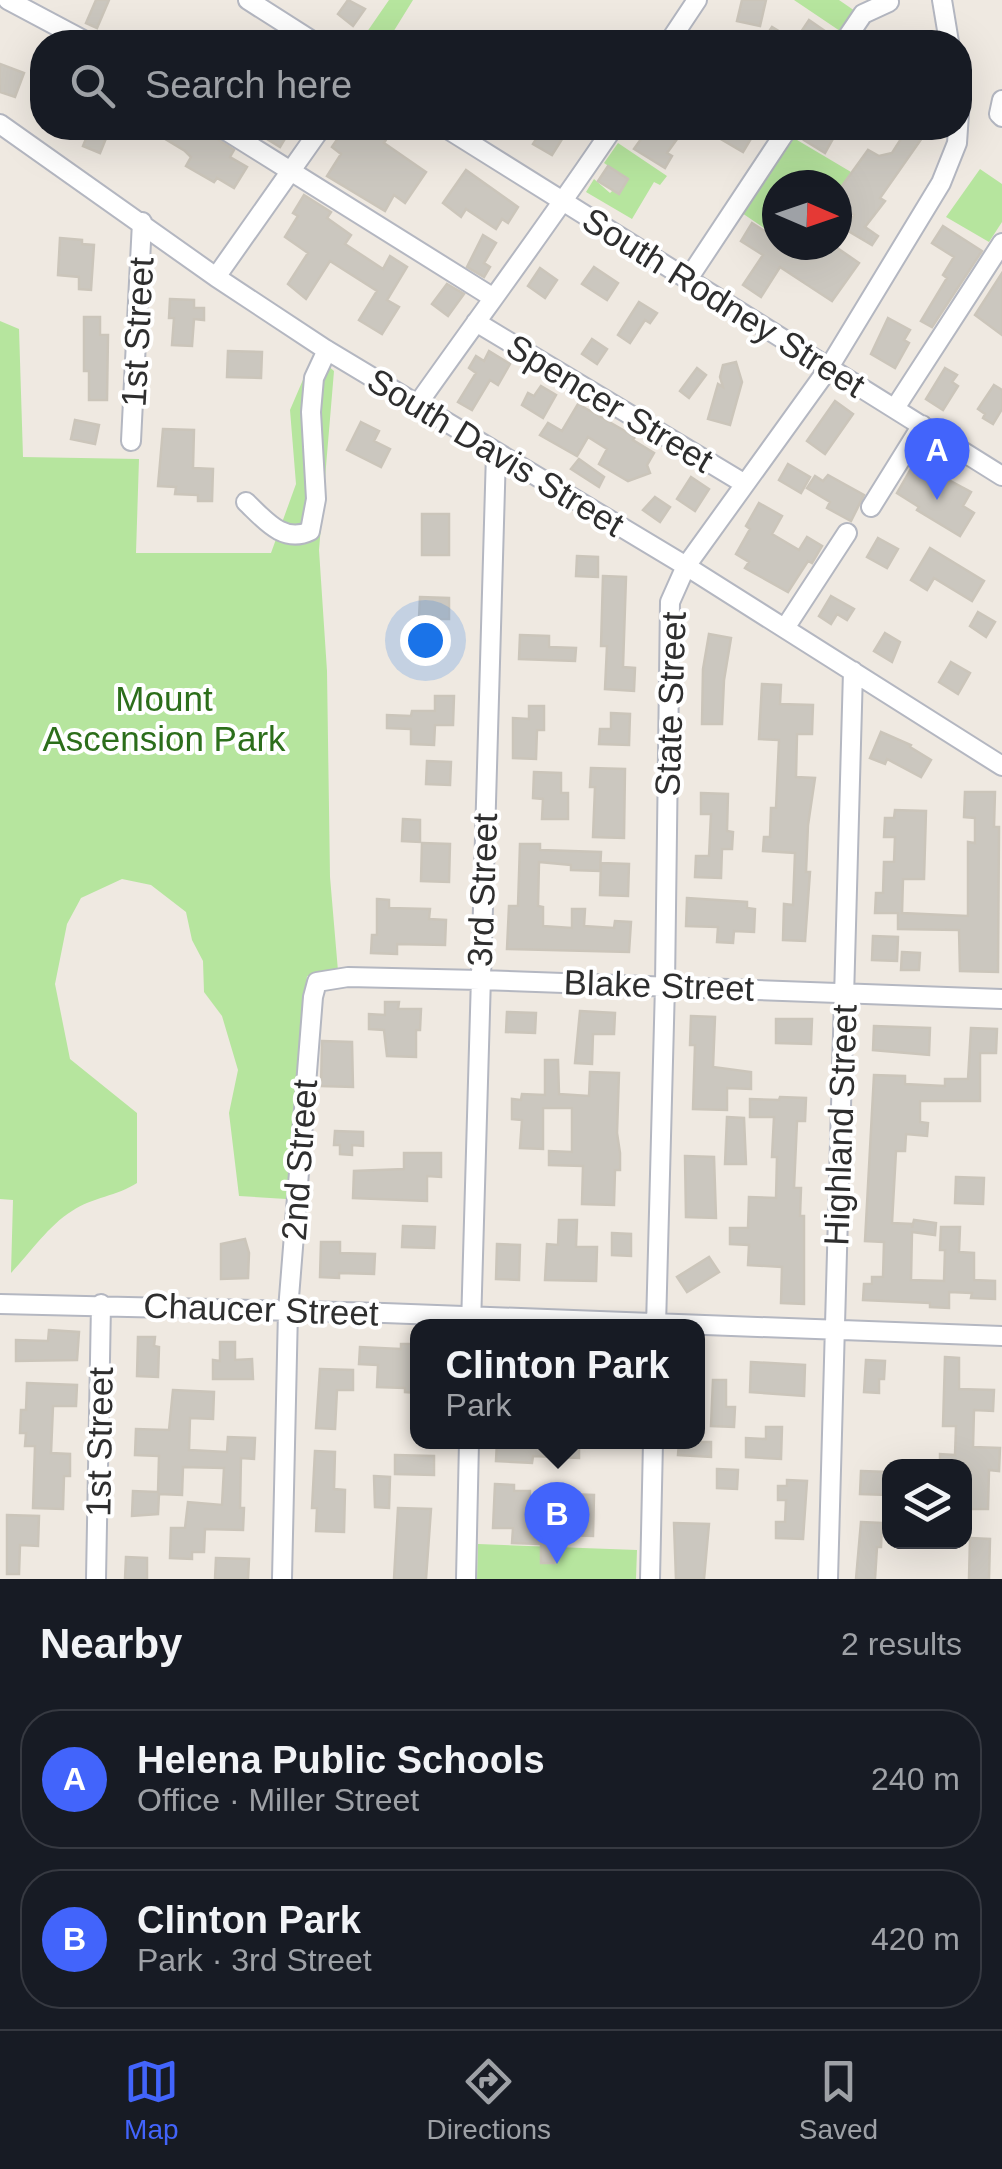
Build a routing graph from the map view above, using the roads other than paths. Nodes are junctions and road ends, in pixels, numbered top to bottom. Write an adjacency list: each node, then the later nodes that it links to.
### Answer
1 (8, 0): 8 (street)
2 (248, 0): 7 (street)
3 (286, 0): 7 (street)
4 (697, 0): 10 (street)
5 (942, 0): 12 (street)
6 (889, 2): 11 (street)
7 (286, 24): 9 (street)
8 (64, 30)
9 (295, 30)
10 (677, 30)
11 (852, 30)
12 (947, 30)
13 (0, 124): 22 (street, South Davis Street)
14 (242, 140): 20 (street, Spencer Street)
15 (313, 140): 20 (street)
16 (465, 140): 21 (street, South Rodney Street)
17 (605, 140): 21 (street)
18 (780, 140): 25 (street)
19 (957, 140): 29 (street, State Street)
20 (292, 171): 24 (street); 26 (street, Spencer Street)
21 (564, 202): 25 (street, South Rodney Street); 26 (street)
22 (142, 222): 24 (street, South Davis Street); 33 (street, 1st Street)
23 (1002, 243): 31 (street)
24 (216, 277): 28 (street, South Davis Street)
25 (688, 280): 29 (street, South Rodney Street)
26 (492, 297): 27 (street)
27 (476, 322): 30 (street); 36 (street, Spencer Street)
28 (328, 350): 30 (street, South Davis Street); 37 (street)
29 (828, 369): 31 (street, South Rodney Street); 36 (street, State Street)
30 (417, 405): 34 (street, South Davis Street)
31 (896, 408): 32 (street, South Rodney Street)
32 (922, 425): 35 (street, South Rodney Street); 38 (street)
33 (131, 441)
34 (496, 453): 40 (street, South Davis Street); 44 (street, 3rd Street)
35 (1002, 476)
36 (745, 484): 40 (street, State Street)
37 (246, 502)
38 (871, 507)
39 (847, 533): 41 (street)
40 (686, 566): 41 (street, South Davis Street); 46 (street, State Street)
41 (785, 628): 42 (street, South Davis Street)
42 (853, 671): 43 (street, South Davis Street); 47 (street, Highland Street)
43 (1002, 766)
44 (480, 980): 45 (street, Blake Street); 46 (street, Blake Street); 53 (street, 3rd Street)
45 (317, 982): 51 (street, 2nd Street)
46 (665, 984): 47 (street, Blake Street); 54 (street, State Street)
47 (845, 992): 48 (street, Blake Street); 56 (street, Highland Street)
48 (1002, 999)
49 (0, 1304): 50 (street, Chaucer Street)
50 (102, 1304): 51 (street, Chaucer Street); 60 (street, 1st Street)
51 (288, 1310): 52 (street, Chaucer Street); 61 (street, 2nd Street)
52 (439, 1319)
53 (472, 1319)
54 (656, 1319)
55 (705, 1327): 56 (street, Chaucer Street)
56 (834, 1329): 57 (street, Chaucer Street); 64 (street, Highland Street)
57 (1002, 1336)
58 (469, 1449): 62 (street)
59 (654, 1449): 63 (street)
60 (96, 1579)
61 (282, 1579)
62 (466, 1579)
63 (650, 1579)
64 (828, 1579)

